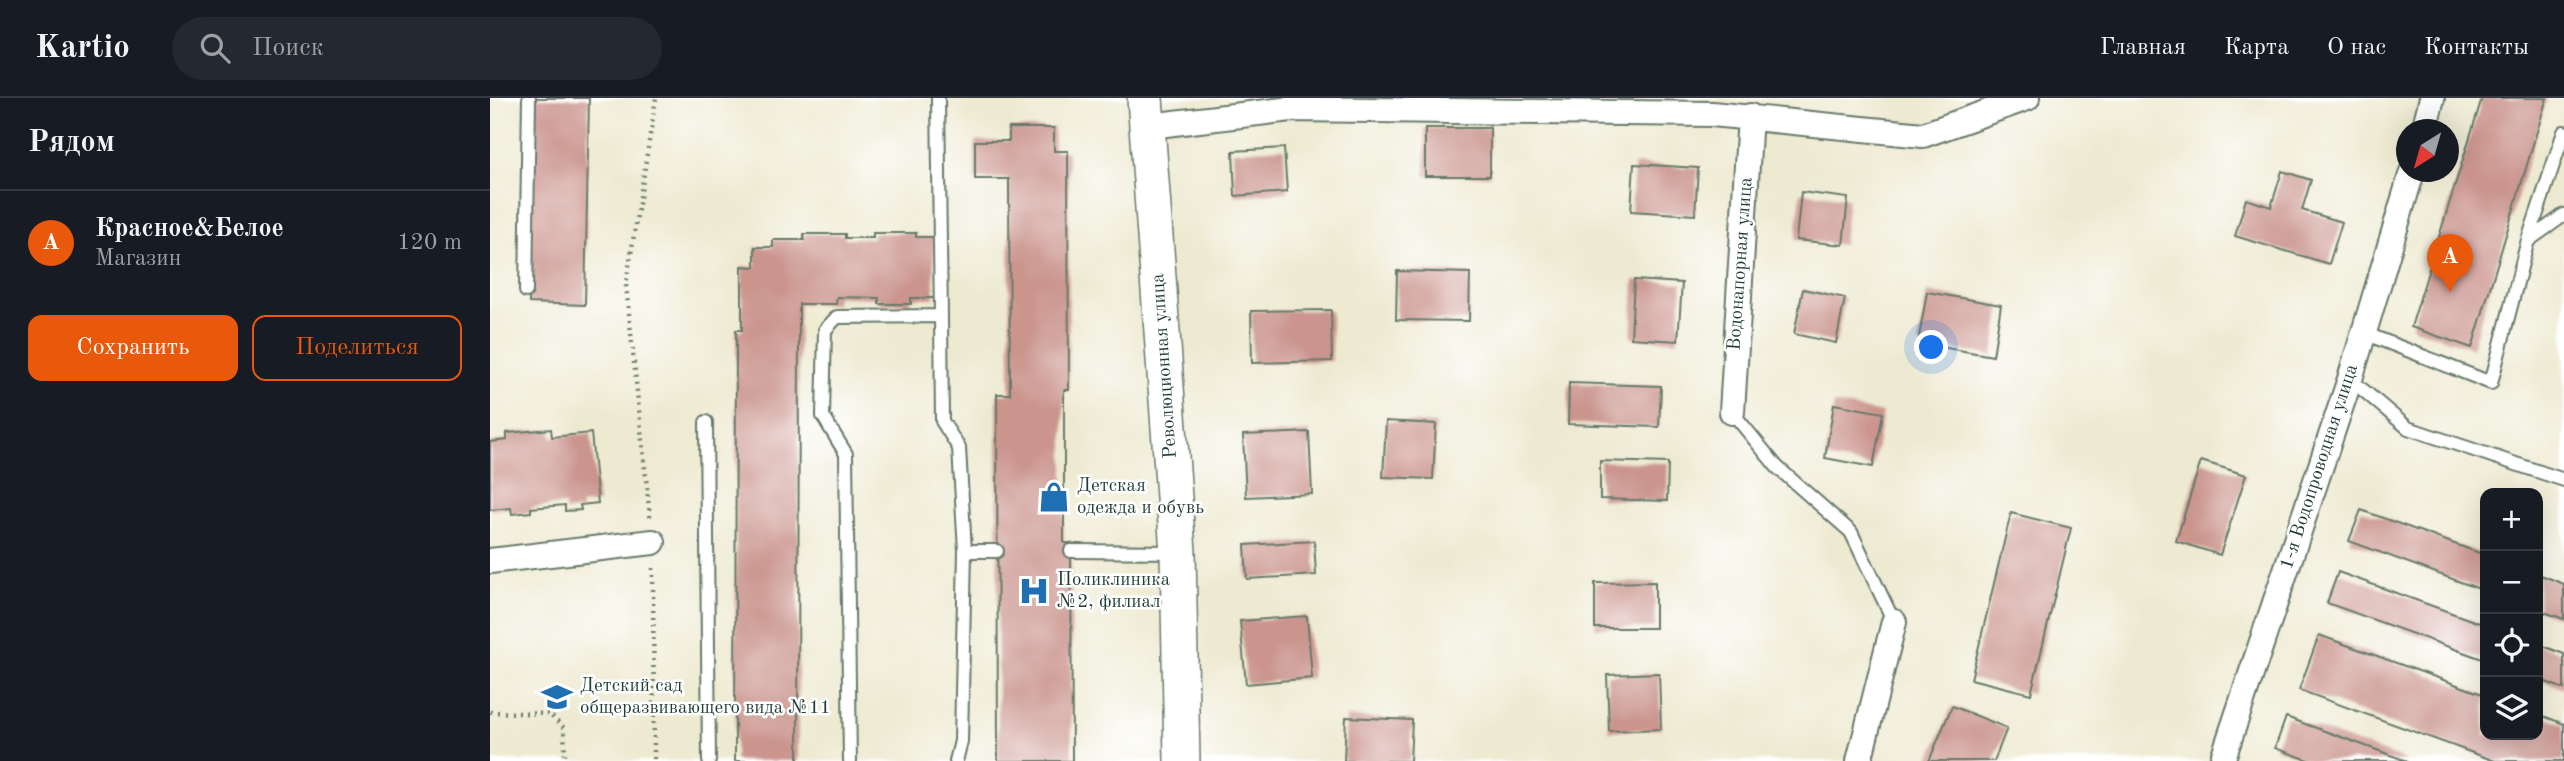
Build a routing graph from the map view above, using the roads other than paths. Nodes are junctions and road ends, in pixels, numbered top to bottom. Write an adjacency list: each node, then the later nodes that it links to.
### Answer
1 (529, 98): 13 (lane)
2 (937, 98): 14 (lane)
3 (2026, 98): 7 (street)
4 (2432, 98): 8 (street)
5 (1711, 106): 6 (street); 7 (street)
6 (1147, 112): 24 (main road, Революционная улица)
7 (1750, 116): 17 (street, Водонапорная улица)
8 (2427, 119)
9 (2564, 132): 12 (lane)
10 (2409, 182): 15 (street, 1-я Водопроводная улица)
11 (2564, 215): 12 (lane)
12 (2528, 240): 15 (lane)
13 (526, 291)
14 (941, 316): 21 (lane); 28 (lane)
15 (2364, 333): 16 (street, 1-я Водопроводная улица)
16 (2350, 379): 19 (lane); 32 (street, 1-я Водопроводная улица)
17 (1732, 412): 26 (lane)
18 (706, 422): 27 (lane)
19 (2564, 480)
20 (653, 542): 25 (street)
21 (965, 551): 22 (lane); 29 (lane)
22 (998, 551)
23 (1071, 551): 24 (lane)
24 (1178, 552): 30 (main road, Революционная улица)
25 (490, 561)
26 (1894, 622): 31 (street)
27 (709, 761)
28 (850, 761)
29 (956, 761)
30 (1182, 761)
31 (1859, 761)
32 (2222, 761)

